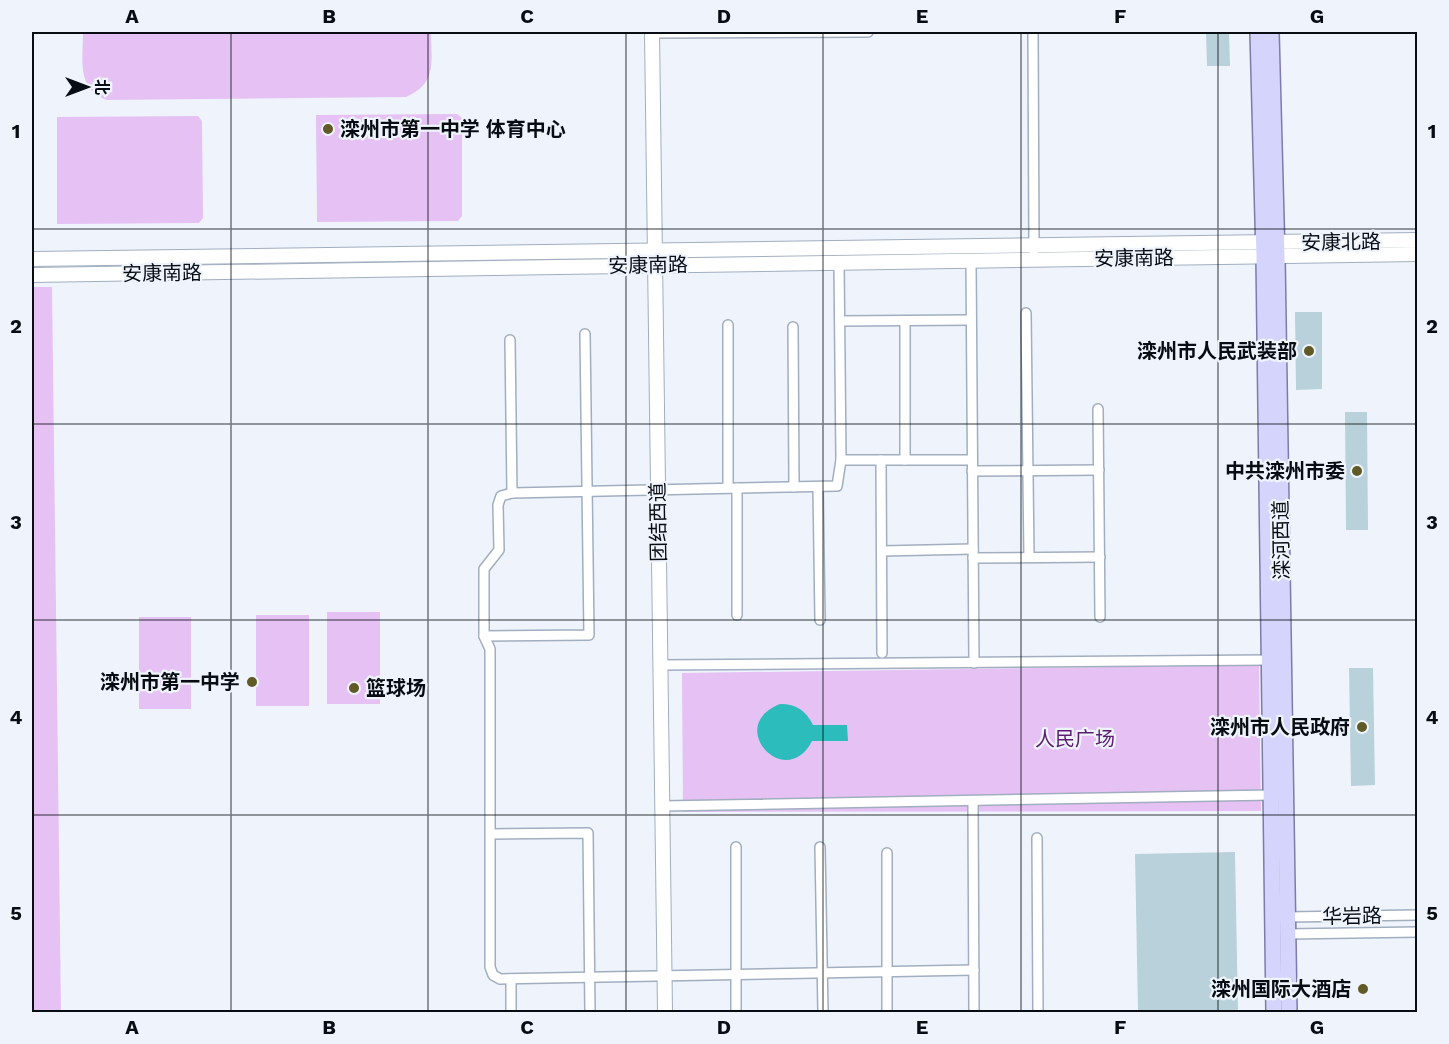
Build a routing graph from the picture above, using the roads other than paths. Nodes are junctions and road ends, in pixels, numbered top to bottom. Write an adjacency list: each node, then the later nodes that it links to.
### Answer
1 (652, 32): 2 (street); 10 (main road, 团结西道)
2 (868, 32)
3 (1033, 32): 8 (street)
4 (1258, 32): 7 (main road, 滦河西道)
5 (1271, 32): 7 (main road, 滦河西道)
6 (1418, 240): 7 (main road, 安康北路)
7 (1271, 250): 8 (main road, 安康南路); 9 (main road, 安康北路); 46 (main road, 滦河西道); 58 (main road, 滦河西道)
8 (1034, 252): 10 (main road, 安康南路); 12 (main road, 安康南路)
9 (1418, 254)
10 (655, 258): 11 (main road, 安康南路); 13 (main road, 安康南路); 14 (main road, 安康南路); 34 (main road, 团结西道)
11 (32, 259)
12 (971, 261): 13 (main road, 安康南路); 16 (street)
13 (839, 263): 17 (street)
14 (32, 275)
15 (1026, 313): 30 (street)
16 (971, 320): 18 (street); 27 (street)
17 (840, 321): 18 (street); 24 (street)
18 (905, 321): 26 (street)
19 (728, 325): 33 (street)
20 (793, 327): 31 (street)
21 (585, 334): 36 (street)
22 (510, 340): 35 (street)
23 (1098, 409): 28 (street)
24 (841, 460): 25 (street); 32 (street)
25 (881, 460): 26 (street); 37 (street)
26 (905, 460): 27 (street)
27 (972, 460): 29 (street)
28 (1099, 470): 30 (street); 39 (street)
29 (972, 471): 30 (street); 38 (street)
30 (1028, 471): 40 (street)
31 (794, 487): 32 (street); 33 (street)
32 (819, 487): 43 (street)
33 (732, 488): 34 (street); 41 (street)
34 (657, 489): 36 (street); 48 (main road, 团结西道)
35 (512, 492): 36 (street); 44 (street)
36 (587, 492): 44 (street)
37 (882, 550): 38 (street); 45 (street)
38 (973, 553): 40 (street); 47 (street)
39 (1100, 556): 40 (street); 42 (street)
40 (1029, 557)
41 (737, 615)
42 (1100, 617)
43 (820, 620)
44 (484, 636): 52 (street)
45 (882, 652)
46 (1269, 660): 47 (street); 49 (main road, 滦河西道)
47 (974, 663): 48 (street)
48 (660, 665): 51 (main road, 团结西道)
49 (1271, 795): 50 (street); 76 (main road, 滦河西道)
50 (973, 801): 51 (street); 61 (street)
51 (662, 807): 65 (main road, 团结西道)
52 (491, 834): 66 (street); 67 (street)
53 (1037, 838): 75 (street)
54 (736, 847): 64 (street)
55 (820, 847): 63 (street)
56 (887, 853): 62 (street)
57 (1418, 915): 58 (street, 华岩路)
58 (1287, 917): 60 (main road, 滦河西道)
59 (1418, 932): 60 (street, 华岩路)
60 (1287, 934): 77 (main road, 滦河西道)
61 (974, 970): 62 (street); 74 (street)
62 (886, 971): 63 (street); 73 (street)
63 (822, 972): 64 (street); 72 (street)
64 (736, 974): 65 (street); 71 (street)
65 (664, 976): 66 (street); 70 (main road, 团结西道)
66 (589, 977): 67 (street); 69 (street)
67 (511, 979): 68 (street)
68 (511, 1012)
69 (590, 1012)
70 (665, 1012)
71 (736, 1012)
72 (823, 1012)
73 (887, 1012)
74 (974, 1012)
75 (1038, 1012)
76 (1274, 1012)
77 (1289, 1012)

